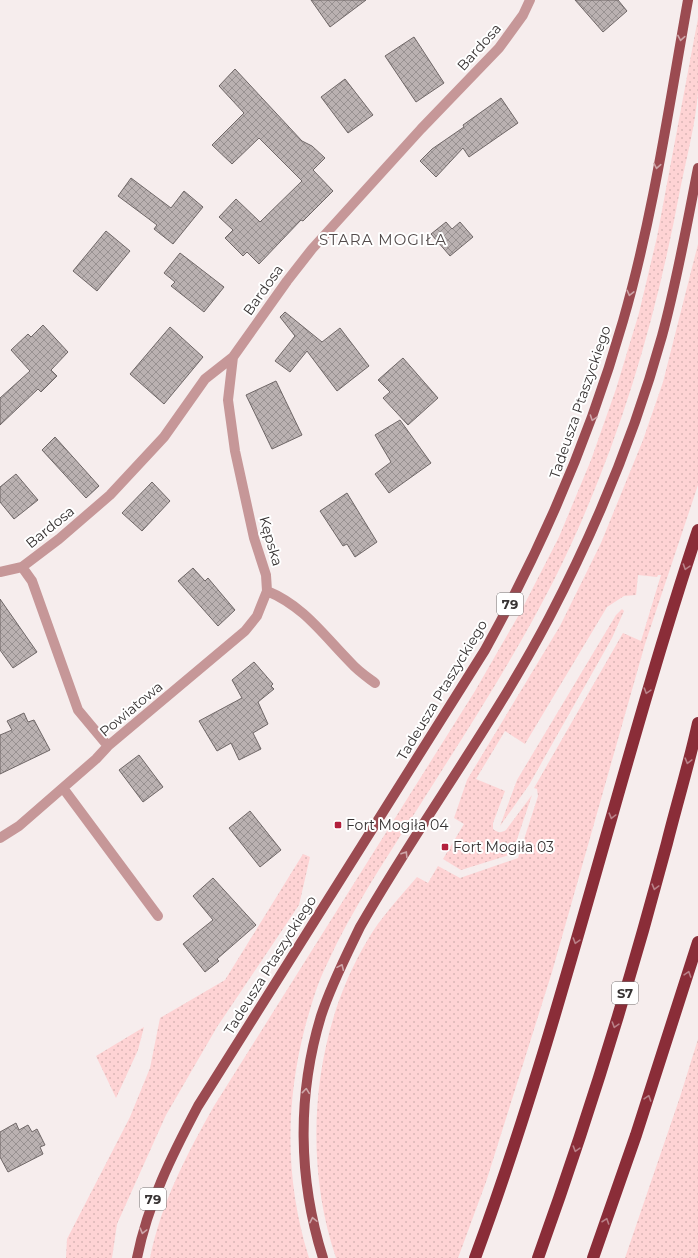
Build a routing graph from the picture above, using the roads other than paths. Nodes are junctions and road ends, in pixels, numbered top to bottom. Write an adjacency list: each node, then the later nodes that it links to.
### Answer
1 (530, 0): 4 (street, Bardosa)
2 (688, 0): 16 (main road, Tadeusza Ptaszyckiego / 79, one-way to 16)
3 (698, 168): 17 (main road, one-way to 3)
4 (233, 357): 6 (street, Bardosa); 8 (street, Kępska)
5 (698, 530): 18 (highway, one-way to 18)
6 (22, 567): 7 (street, Bardosa); 11 (street)
7 (0, 572)
8 (267, 591): 9 (street); 11 (street, Powiatowa)
9 (376, 683)
10 (698, 724): 19 (highway, S7, one-way to 19)
11 (108, 746): 12 (street, Powiatowa)
12 (63, 788): 13 (street, Powiatowa); 14 (street)
13 (0, 838)
14 (158, 916)
15 (698, 942): 20 (highway, one-way to 15)
16 (137, 1258)
17 (323, 1258)
18 (475, 1258)
19 (538, 1258)
20 (593, 1258)

